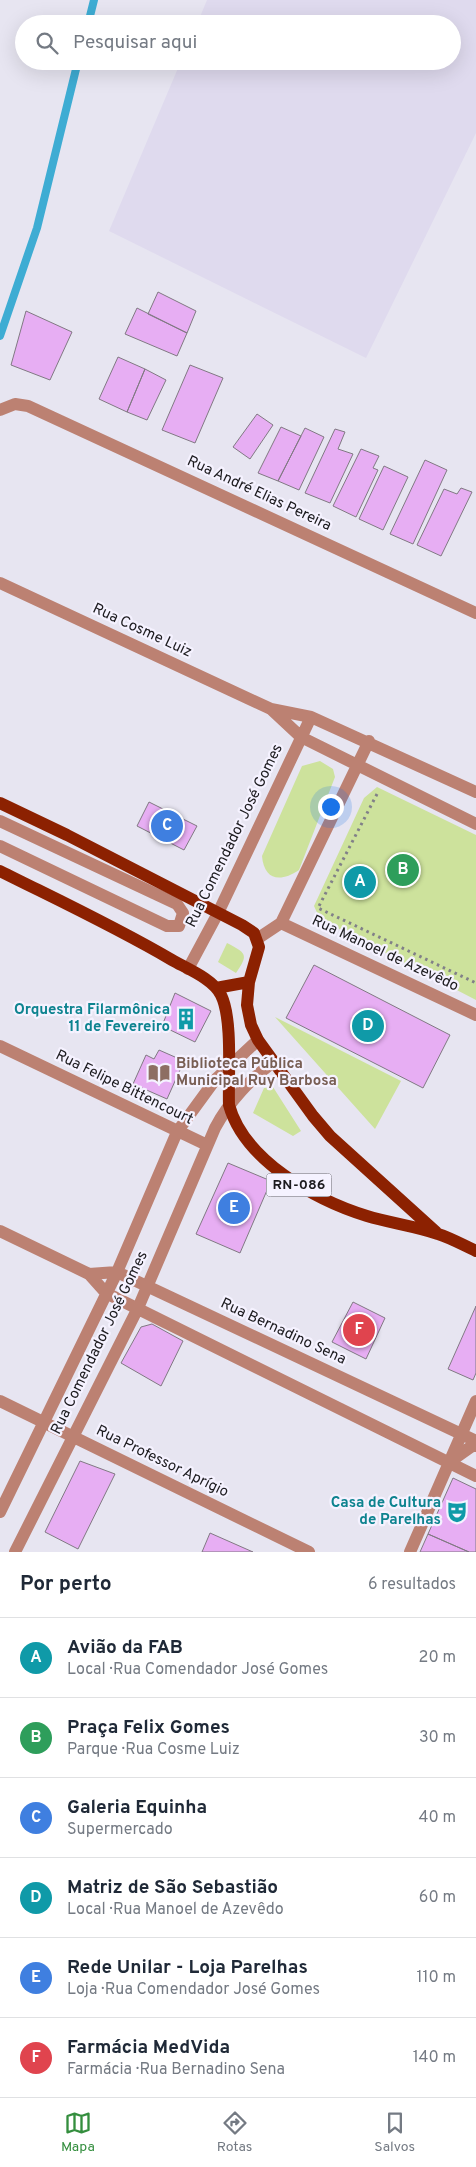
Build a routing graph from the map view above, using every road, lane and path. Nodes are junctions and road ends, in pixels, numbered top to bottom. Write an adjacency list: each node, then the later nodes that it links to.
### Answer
1 (0, 410): 3 (street, Rua André Elias Pereira)
2 (0, 583): 4 (street, Rua Cosme Luiz)
3 (476, 613)
4 (271, 709): 5 (street, Rua Cosme Luiz); 6 (street, Rua Cosme Luiz)
5 (311, 717): 6 (street, Rua Comendador José Gomes); 7 (street, Rua Cosme Luiz)
6 (300, 737): 8 (street, Rua Cosme Luiz); 16 (street, Rua Comendador José Gomes)
7 (369, 742): 8 (street); 9 (street, Rua Cosme Luiz)
8 (357, 767): 13 (street, Rua Cosme Luiz); 17 (street)
9 (476, 792)
10 (387, 797): 21 (path)
11 (0, 803): 16 (main road)
12 (0, 820): 14 (street)
13 (476, 824)
14 (0, 846)
15 (0, 871): 19 (main road)
16 (218, 912): 18 (main road); 19 (street, Rua Comendador José Gomes)
17 (281, 924): 18 (street); 23 (street, Rua Manoel de Azevêdo)
18 (258, 939): 20 (main road, RN-086)
19 (188, 969): 22 (main road)
20 (249, 982): 22 (main road); 24 (main road, RN-086)
21 (476, 983)
22 (216, 988): 27 (main road, RN-086)
23 (476, 1015)
24 (258, 1040): 26 (main road, RN-086); 27 (street, Rua Comendador José Gomes)
25 (0, 1046): 29 (street, Rua Felipe Bittencourt)
26 (273, 1062): 28 (street, Rua Comendador José Gomes); 32 (main road, RN-086)
27 (228, 1066): 28 (main road, RN-086); 29 (street, Rua Comendador José Gomes)
28 (229, 1105): 30 (street, Rua Comendador José Gomes); 32 (main road, RN-086)
29 (177, 1132): 30 (street, Rua Felipe Bittencourt); 34 (street, Rua Comendador José Gomes)
30 (207, 1145): 36 (street, Rua Comendador José Gomes)
31 (0, 1231): 35 (street)
32 (438, 1234): 33 (main road, RN-086)
33 (476, 1251)
34 (116, 1272): 35 (street, Rua Bernadino Sena); 36 (street, Rua Bernadino Sena); 37 (street, Rua Comendador José Gomes)
35 (89, 1274): 37 (street)
36 (148, 1287): 38 (street, Rua Comendador José Gomes); 42 (street, Rua Bernadino Sena)
37 (106, 1293): 38 (street); 41 (street, Rua Comendador José Gomes)
38 (138, 1308): 43 (street, Rua Comendador José Gomes); 46 (street)
39 (0, 1401): 41 (street, Rua Professor Aprígio)
40 (476, 1401): 42 (street)
41 (43, 1421): 43 (street, Rua Professor Aprígio); 48 (street, Rua Comendador José Gomes)
42 (460, 1434): 44 (street, Rua Bernadino Sena); 46 (street)
43 (73, 1436): 49 (street, Rua Comendador José Gomes); 50 (street, Rua Professor Aprígio)
44 (476, 1440)
45 (476, 1446): 46 (street)
46 (448, 1463): 47 (street); 51 (street)
47 (476, 1476)
48 (0, 1512)
49 (15, 1552)
50 (309, 1552)
51 (410, 1552)

